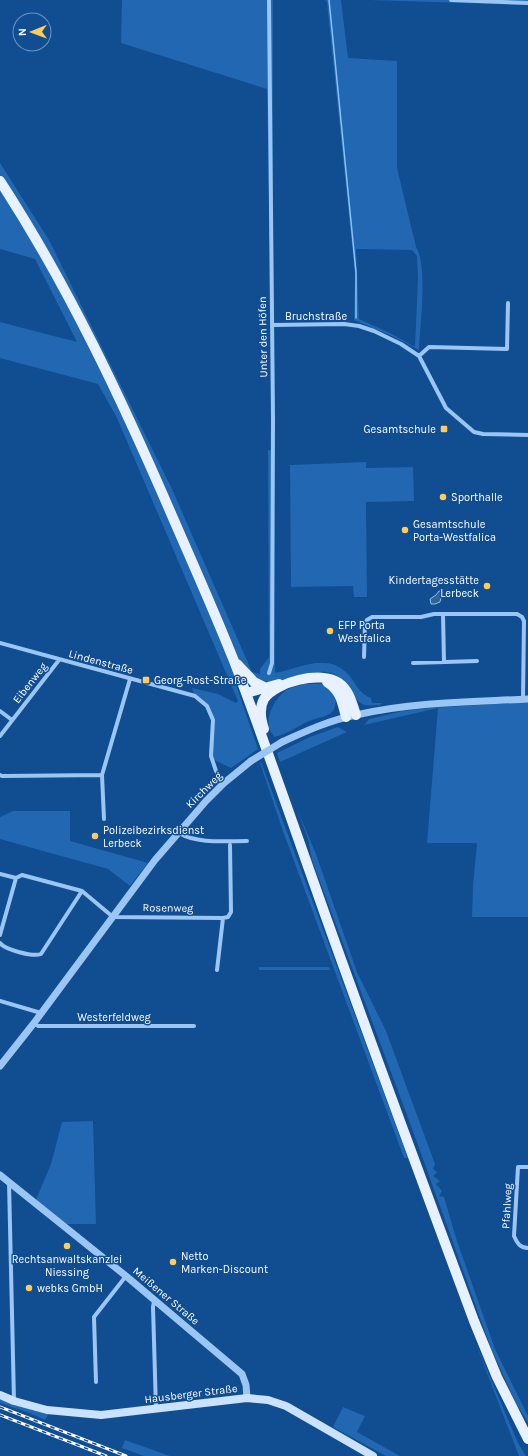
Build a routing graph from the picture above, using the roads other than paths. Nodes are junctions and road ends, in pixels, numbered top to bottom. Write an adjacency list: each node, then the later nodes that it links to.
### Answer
1 (269, 0): 6 (street, Unter den Höfen)
2 (450, 0): 3 (street)
3 (528, 3)
4 (0, 181): 14 (main road)
5 (508, 303): 7 (street)
6 (272, 325): 7 (street, Bruchstraße); 18 (street, Unter den Höfen)
7 (419, 356): 8 (street, Bruchstraße)
8 (528, 435)
9 (443, 614): 11 (street); 12 (street); 16 (street)
10 (0, 643): 13 (street, Lindenstraße)
11 (364, 657)
12 (526, 659): 22 (street)
13 (59, 660): 19 (street, Lindenstraße); 25 (street, Eibenweg)
14 (234, 661): 20 (main road); 21 (main road)
15 (477, 661): 16 (street)
16 (444, 662): 17 (street)
17 (413, 663)
18 (269, 673)
19 (130, 679): 29 (street); 30 (street, Lindenstraße)
20 (267, 689): 21 (main road); 24 (main road); 27 (main road)
21 (247, 697): 27 (main road)
22 (525, 699): 24 (street, Kirchweg)
23 (0, 710): 25 (street)
24 (351, 716): 30 (street, Kirchweg, bridge)
25 (12, 720): 26 (street, Eibenweg)
26 (0, 736)
27 (268, 755): 59 (main road)
28 (0, 775): 29 (street)
29 (102, 775): 31 (street)
30 (224, 783): 32 (street, Kirchweg)
31 (104, 819)
32 (178, 833): 33 (street); 38 (street, Kirchweg)
33 (247, 841)
34 (230, 845): 39 (street)
35 (0, 874): 36 (street)
36 (16, 878): 37 (street); 40 (street)
37 (82, 892): 38 (street); 41 (street)
38 (113, 917): 39 (street, Rosenweg); 44 (street, Kirchweg)
39 (223, 918): 42 (street)
40 (0, 935)
41 (0, 943)
42 (217, 970)
43 (0, 1001): 44 (street)
44 (41, 1013): 45 (street, Kirchweg)
45 (34, 1023): 46 (street, Westerfeldweg); 47 (street, Kirchweg)
46 (194, 1026)
47 (1, 1063)
48 (528, 1167): 51 (street, Pfahlweg)
49 (0, 1175): 50 (street, Meißener Straße)
50 (9, 1182): 52 (street, Meißener Straße); 57 (street)
51 (528, 1248)
52 (126, 1276): 53 (street, Meißener Straße); 54 (street)
53 (154, 1301): 56 (street, Meißener Straße); 58 (street)
54 (96, 1382)
55 (0, 1395): 57 (main road, Hausberger Straße)
56 (247, 1398): 58 (main road, Hausberger Straße); 60 (main road, Hausberger Straße)
57 (14, 1401): 58 (main road, Hausberger Straße)
58 (156, 1409)
59 (528, 1439)
60 (373, 1456)

